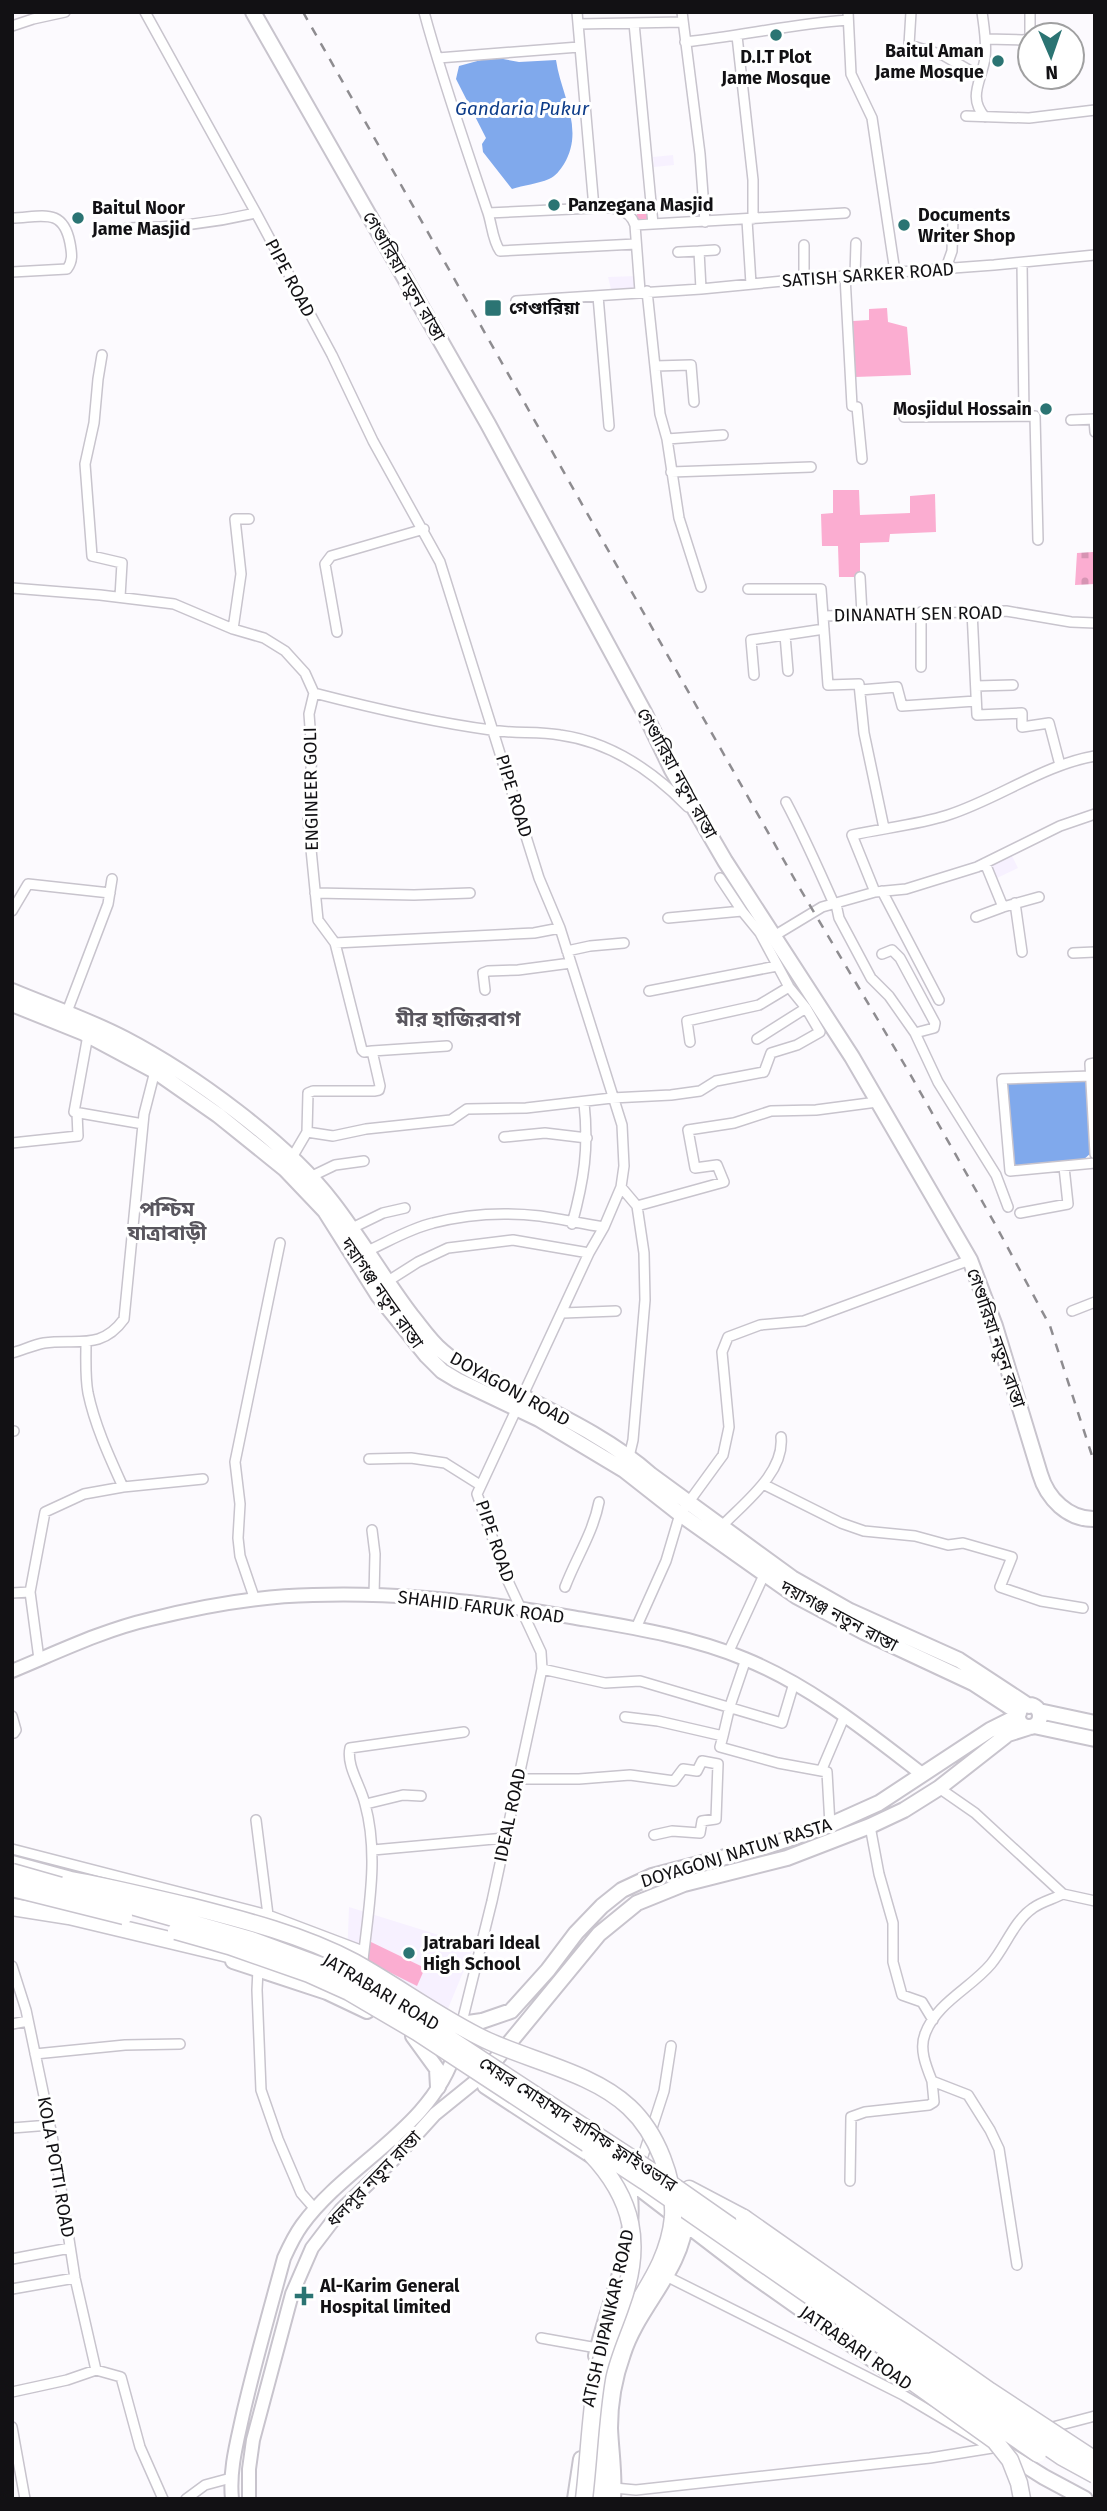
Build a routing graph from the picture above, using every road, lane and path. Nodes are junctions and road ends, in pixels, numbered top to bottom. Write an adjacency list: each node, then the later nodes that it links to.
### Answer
1 (65, 12): 12 (street)
2 (145, 12): 24 (street, PIPE ROAD)
3 (253, 12): 96 (main road, গেণ্ডারিয়া নতুন রাস্তা)
4 (424, 12): 18 (street)
5 (577, 12): 11 (street)
6 (911, 12): 19 (street)
7 (982, 12): 14 (street)
8 (847, 16): 13 (street); 44 (street)
9 (683, 17): 10 (street); 16 (street)
10 (634, 23): 11 (street); 31 (street)
11 (579, 24): 17 (street)
12 (12, 26)
13 (737, 36): 16 (street); 28 (street)
14 (986, 39): 15 (street); 19 (street)
15 (1016, 40)
16 (685, 42): 30 (street)
17 (579, 47): 18 (street); 23 (street)
18 (438, 58): 25 (street)
19 (979, 76): 22 (street)
20 (1095, 110): 22 (street)
21 (965, 116): 22 (street)
22 (985, 117)
23 (594, 208): 25 (street); 32 (street)
24 (256, 213): 33 (street); 67 (street, PIPE ROAD)
25 (488, 213): 35 (street)
26 (845, 213): 28 (street)
27 (12, 218): 43 (street)
28 (750, 219): 30 (street); 47 (street)
29 (953, 219): 42 (street)
30 (705, 222): 31 (street)
31 (653, 224): 32 (street)
32 (635, 225): 35 (street)
33 (127, 228)
34 (856, 243): 45 (street)
35 (636, 244): 49 (street)
36 (804, 245): 46 (street)
37 (715, 250): 38 (street)
38 (699, 251): 39 (street); 48 (street)
39 (678, 252)
40 (1095, 255): 41 (street, SATISH SARKER ROAD)
41 (1021, 262): 42 (street, SATISH SARKER ROAD); 55 (street)
42 (946, 268): 44 (street, SATISH SARKER ROAD)
43 (12, 272)
44 (895, 272): 45 (street, SATISH SARKER ROAD)
45 (850, 276): 46 (street, SATISH SARKER ROAD); 63 (street)
46 (804, 279): 47 (street, SATISH SARKER ROAD)
47 (751, 284): 48 (street, SATISH SARKER ROAD)
48 (701, 289): 49 (street, SATISH SARKER ROAD)
49 (643, 291): 50 (street, SATISH SARKER ROAD); 53 (street)
50 (598, 296): 51 (street, SATISH SARKER ROAD); 59 (street)
51 (516, 301)
52 (102, 355): 73 (street)
53 (655, 366): 54 (street); 62 (street)
54 (694, 402)
55 (1024, 416): 56 (street); 68 (street)
56 (904, 417)
57 (1094, 419): 58 (street); 60 (street)
58 (1071, 420)
59 (609, 426)
60 (1095, 432)
61 (723, 435): 62 (street)
62 (667, 439): 65 (street)
63 (862, 459)
64 (811, 467): 65 (street)
65 (671, 472): 70 (street)
66 (248, 519): 79 (street)
67 (424, 530): 81 (street); 91 (street, PIPE ROAD)
68 (1038, 540)
69 (860, 577): 76 (street)
70 (701, 587)
71 (12, 588): 73 (street)
72 (748, 589): 77 (street)
73 (120, 597): 79 (street)
74 (972, 611): 75 (street, DINANATH SEN ROAD); 78 (street, DINANATH SEN ROAD); 87 (street)
75 (921, 612): 76 (street, DINANATH SEN ROAD); 83 (street)
76 (862, 614): 77 (street, DINANATH SEN ROAD)
77 (824, 616): 80 (street)
78 (1095, 623)
79 (233, 629): 89 (street)
80 (824, 629): 82 (street); 88 (street)
81 (337, 632)
82 (785, 635): 84 (street); 85 (street)
83 (921, 667)
84 (788, 671)
85 (754, 675)
86 (1013, 685): 87 (street)
87 (976, 686): 90 (street)
88 (860, 690): 90 (street); 97 (street)
89 (314, 693): 91 (street); 104 (street, ENGINEER GOLI)
90 (976, 701): 93 (street)
91 (494, 731): 96 (street); 113 (street, PIPE ROAD)
92 (1095, 756): 93 (street)
93 (1060, 765): 97 (street)
94 (786, 802): 107 (street)
95 (1095, 814): 98 (street)
96 (702, 820): 114 (main road, গেণ্ডারিয়া নতুন রাস্তা)
97 (884, 828): 101 (street)
98 (985, 863): 101 (street); 108 (street)
99 (720, 878): 110 (street)
100 (111, 879): 103 (street)
101 (878, 891): 107 (street); 128 (street)
102 (470, 892): 104 (street)
103 (110, 893): 109 (street); 131 (street)
104 (315, 893): 115 (street, ENGINEER GOLI)
105 (1040, 897): 106 (street)
106 (1016, 903): 108 (street); 118 (street)
107 (835, 904): 114 (street); 132 (street)
108 (1003, 907): 111 (street)
109 (12, 911)
110 (742, 911): 112 (street); 123 (street)
111 (976, 917)
112 (668, 918)
113 (560, 928): 115 (street); 117 (street, PIPE ROAD)
114 (774, 936): 142 (main road, গেণ্ডারিয়া নতুন রাস্তা)
115 (335, 943): 137 (street, ENGINEER GOLI)
116 (624, 943): 117 (street)
117 (567, 951): 122 (street, PIPE ROAD)
118 (1022, 952)
119 (1095, 952): 120 (street)
120 (1073, 953)
121 (882, 954): 132 (street)
122 (571, 963): 125 (street); 141 (street, PIPE ROAD)
123 (777, 966): 124 (street); 127 (street)
124 (789, 987): 130 (street); 135 (street)
125 (485, 990)
126 (12, 991): 131 (main road)
127 (649, 991)
128 (939, 1000)
129 (12, 1004): 131 (main road, দয়াগঞ্জ নতুন রাস্তা)
130 (806, 1008): 134 (street); 141 (street)
131 (64, 1019): 133 (main road, দয়াগঞ্জ নতুন রাস্তা); 153 (main road)
132 (915, 1033): 159 (street)
133 (88, 1035): 139 (main road, দয়াগঞ্জ নতুন রাস্তা); 144 (street)
134 (757, 1039)
135 (690, 1042)
136 (447, 1046): 137 (street)
137 (372, 1051): 147 (street, ENGINEER GOLI)
138 (1095, 1063): 140 (street)
139 (155, 1071): 146 (street); 153 (main road, দয়াগঞ্জ নতুন রাস্তা)
140 (1091, 1076): 145 (street); 155 (street)
141 (612, 1098): 143 (street); 157 (street, PIPE ROAD)
142 (877, 1102): 158 (street); 168 (main road, গেণ্ডারিয়া নতুন রাস্তা)
143 (584, 1103): 147 (street); 149 (street)
144 (77, 1113): 146 (street); 150 (street)
145 (1093, 1117): 151 (street)
146 (143, 1124): 174 (street)
147 (307, 1132): 153 (street, ENGINEER GOLI)
148 (504, 1137): 149 (street)
149 (587, 1138): 162 (street)
150 (12, 1143)
151 (1095, 1154)
152 (364, 1161): 156 (street)
153 (289, 1163): 156 (main road, দয়াগঞ্জ নতুন রাস্তা)
154 (1095, 1163): 155 (street)
155 (1064, 1167): 161 (street)
156 (306, 1180): 164 (main road, দয়াগঞ্জ নতুন রাস্তা)
157 (621, 1187): 158 (street); 163 (street, PIPE ROAD)
158 (637, 1206): 179 (street)
159 (1009, 1207)
160 (405, 1208): 164 (street)
161 (1020, 1213)
162 (572, 1224): 163 (street); 167 (street)
163 (604, 1227): 166 (street, PIPE ROAD)
164 (346, 1232): 167 (main road, দয়াগঞ্জ নতুন রাস্তা)
165 (280, 1242): 195 (street)
166 (589, 1253): 169 (street); 173 (street, PIPE ROAD)
167 (362, 1254): 169 (main road, দয়াগঞ্জ নতুন রাস্তা)
168 (970, 1260): 185 (street); 186 (main road, গেণ্ডারিয়া নতুন রাস্তা)
169 (381, 1285): 176 (main road, দয়াগঞ্জ নতুন রাস্তা)
170 (1095, 1302): 172 (street)
171 (616, 1311): 173 (street)
172 (1072, 1311)
173 (563, 1313): 176 (street, PIPE ROAD)
174 (86, 1343): 175 (street); 183 (street)
175 (12, 1353)
176 (520, 1402): 179 (main road, দয়াগঞ্জ নতুন রাস্তা); 182 (street, PIPE ROAD)
177 (781, 1437): 181 (street)
178 (369, 1459): 182 (street)
179 (627, 1463): 185 (main road, দয়াগঞ্জ নতুন রাস্তা)
180 (203, 1479): 183 (street)
181 (763, 1484): 188 (street); 197 (street)
182 (480, 1485): 196 (street, PIPE ROAD)
183 (123, 1487): 193 (street)
184 (598, 1502): 191 (street)
185 (684, 1508): 188 (main road, দয়াগঞ্জ নতুন রাস্তা); 198 (street)
186 (1095, 1519)
187 (372, 1530): 194 (street)
188 (717, 1532): 189 (main road, দয়াগঞ্জ নতুন রাস্তা)
189 (730, 1542): 190 (main road, দয়াগঞ্জ নতুন রাস্তা); 207 (main road)
190 (764, 1575): 199 (street); 205 (main road, দয়াগঞ্জ নতুন রাস্তা)
191 (565, 1587)
192 (12, 1592): 193 (street)
193 (30, 1592): 201 (street)
194 (373, 1595): 195 (main road, SHAHID FARUK ROAD); 196 (main road, SHAHID FARUK ROAD)
195 (255, 1600): 201 (main road, SHAHID FARUK ROAD)
196 (519, 1608): 198 (main road, SHAHID FARUK ROAD); 202 (street, IDEAL ROAD)
197 (1083, 1608)
198 (636, 1628): 199 (main road, SHAHID FARUK ROAD)
199 (728, 1653): 200 (main road, SHAHID FARUK ROAD)
200 (746, 1659): 204 (main road, SHAHID FARUK ROAD); 206 (street)
201 (39, 1660): 203 (main road, SHAHID FARUK ROAD)
202 (541, 1669): 206 (street); 222 (street, IDEAL ROAD)
203 (12, 1671)
204 (794, 1683): 206 (street); 208 (main road, SHAHID FARUK ROAD)
205 (1001, 1702): 207 (main road, দয়াগঞ্জ নতুন রাস্তা); 212 (main road)
206 (730, 1706): 216 (street)
207 (1026, 1711): 211 (main road); 212 (main road, DOYAGONJ NATUN RASTA); 213 (main road)
208 (845, 1715): 220 (street); 221 (main road, SHAHID FARUK ROAD)
209 (12, 1716): 215 (street)
210 (625, 1717): 216 (street)
211 (1095, 1723)
212 (1001, 1724): 221 (main road, DOYAGONJ NATUN RASTA)
213 (1032, 1726): 217 (main road); 223 (main road, DOYAGONJ NATUN RASTA)
214 (464, 1732): 225 (street)
215 (14, 1733)
216 (723, 1736): 218 (street)
217 (1095, 1739)
218 (720, 1747): 219 (street); 220 (street)
219 (718, 1764): 222 (street); 230 (street)
220 (822, 1769): 228 (street)
221 (922, 1774): 223 (main road); 226 (main road, DOYAGONJ NATUN RASTA)
222 (517, 1779): 231 (street, IDEAL ROAD)
223 (939, 1788): 229 (main road, DOYAGONJ NATUN RASTA); 237 (street)
224 (421, 1796): 225 (street)
225 (366, 1804): 233 (street)
226 (865, 1810): 228 (main road, DOYAGONJ NATUN RASTA); 229 (main road)
227 (256, 1820): 241 (street)
228 (830, 1825): 247 (main road, DOYAGONJ NATUN RASTA)
229 (870, 1826): 248 (main road, DOYAGONJ NATUN RASTA); 249 (street)
230 (654, 1835)
231 (505, 1838): 233 (street); 252 (street, IDEAL ROAD)
232 (12, 1849): 241 (street)
233 (373, 1850): 242 (street)
234 (12, 1863): 245 (main road, JATRABARI ROAD)
235 (12, 1870): 289 (highway, মেয়র মোহাম্মদ হানিফ ফ্লাইওভার, bridge); 300 (highway, bridge)
236 (12, 1888): 246 (highway, মেয়র মোহাম্মদ হানিফ ফ্লাইওভার, bridge)
237 (1063, 1894): 238 (street); 249 (street)
238 (1095, 1901)
239 (12, 1907): 246 (highway, bridge)
240 (12, 1913): 244 (main road, JATRABARI ROAD)
241 (268, 1915): 242 (street)
242 (363, 1951): 245 (street)
243 (12, 1966): 250 (street, KOLA POTTI ROAD)
244 (258, 1969): 254 (main road, JATRABARI ROAD); 271 (street)
245 (361, 1976): 253 (main road, JATRABARI ROAD)
246 (328, 1982): 266 (highway, মেয়র মোহাম্মদ হানিফ ফ্লাইওভার, bridge)
247 (516, 2006): 248 (main road); 252 (main road, DOYAGONJ NATUN RASTA)
248 (529, 2019): 260 (main road, DOYAGONJ NATUN RASTA)
249 (933, 2020): 262 (street)
250 (28, 2021): 251 (street); 258 (street, KOLA POTTI ROAD)
251 (12, 2024)
252 (462, 2025): 253 (main road, DOYAGONJ NATUN RASTA); 255 (street, IDEAL ROAD)
253 (439, 2026): 255 (main road, JATRABARI ROAD)
254 (412, 2036): 259 (main road, JATRABARI ROAD); 263 (main road)
255 (458, 2040): 259 (main road, ধলপুর নতুন রাস্তা); 260 (main road, JATRABARI ROAD)
256 (180, 2044): 258 (street)
257 (671, 2046): 267 (street)
258 (35, 2054): 264 (street, KOLA POTTI ROAD)
259 (452, 2063): 261 (main road, JATRABARI ROAD); 263 (main road, ধলপুর নতুন রাস্তা)
260 (492, 2064): 261 (main road, DOYAGONJ NATUN RASTA); 267 (main road, JATRABARI ROAD)
261 (477, 2080): 269 (main road, JATRABARI ROAD); 272 (main road, ধলপুর নতুন রাস্তা)
262 (932, 2081): 268 (street); 276 (street)
263 (438, 2087): 271 (main road, ধলপুর নতুন রাস্তা)
264 (50, 2125): 265 (street); 274 (street, KOLA POTTI ROAD)
265 (12, 2128)
266 (574, 2136): 269 (highway, মেয়র মোহাম্মদ হানিফ ফ্লাইওভার, bridge); 299 (highway, মেয়র মোহাম্মদ হানিফ ফ্লাইওভার, bridge)
267 (646, 2161): 269 (main road); 269 (main road); 270 (main road, JATRABARI ROAD)
268 (850, 2180)
269 (635, 2182): 273 (main road, JATRABARI ROAD); 281 (main road, ATISH DIPANKAR ROAD); 291 (highway, মেয়র মোহাম্মদ হানিফ ফ্লাইওভার, bridge); 301 (highway, bridge)
270 (686, 2187): 273 (main road); 287 (main road, JATRABARI ROAD); 288 (highway, bridge)
271 (320, 2206): 272 (main road); 290 (main road, ধলপুর নতুন রাস্তা)
272 (338, 2213): 297 (main road, ধলপুর নতুন রাস্তা)
273 (686, 2223): 277 (main road); 283 (main road, JATRABARI ROAD)
274 (70, 2248): 275 (street); 278 (street, KOLA POTTI ROAD)
275 (12, 2259)
276 (1017, 2265)
277 (666, 2276): 283 (street); 292 (main road)
278 (75, 2278): 279 (street); 282 (street, KOLA POTTI ROAD)
279 (12, 2289)
280 (541, 2339): 281 (street)
281 (597, 2348): 298 (main road, ATISH DIPANKAR ROAD)
282 (96, 2370): 284 (street); 294 (street)
283 (906, 2391): 292 (street); 302 (main road, JATRABARI ROAD)
284 (12, 2392)
285 (1095, 2416): 287 (street)
286 (12, 2427): 293 (street)
287 (1038, 2432): 288 (main road, JATRABARI ROAD)
288 (1095, 2463)
289 (1095, 2475)
290 (231, 2478): 295 (street); 296 (main road, ধলপুর নতুন রাস্তা)
291 (1095, 2486)
292 (614, 2494)
293 (25, 2499)
294 (163, 2499)
295 (186, 2499)
296 (232, 2499)
297 (249, 2499)
298 (575, 2499)
299 (584, 2499)
300 (600, 2499)
301 (1022, 2499)
302 (1084, 2499)

